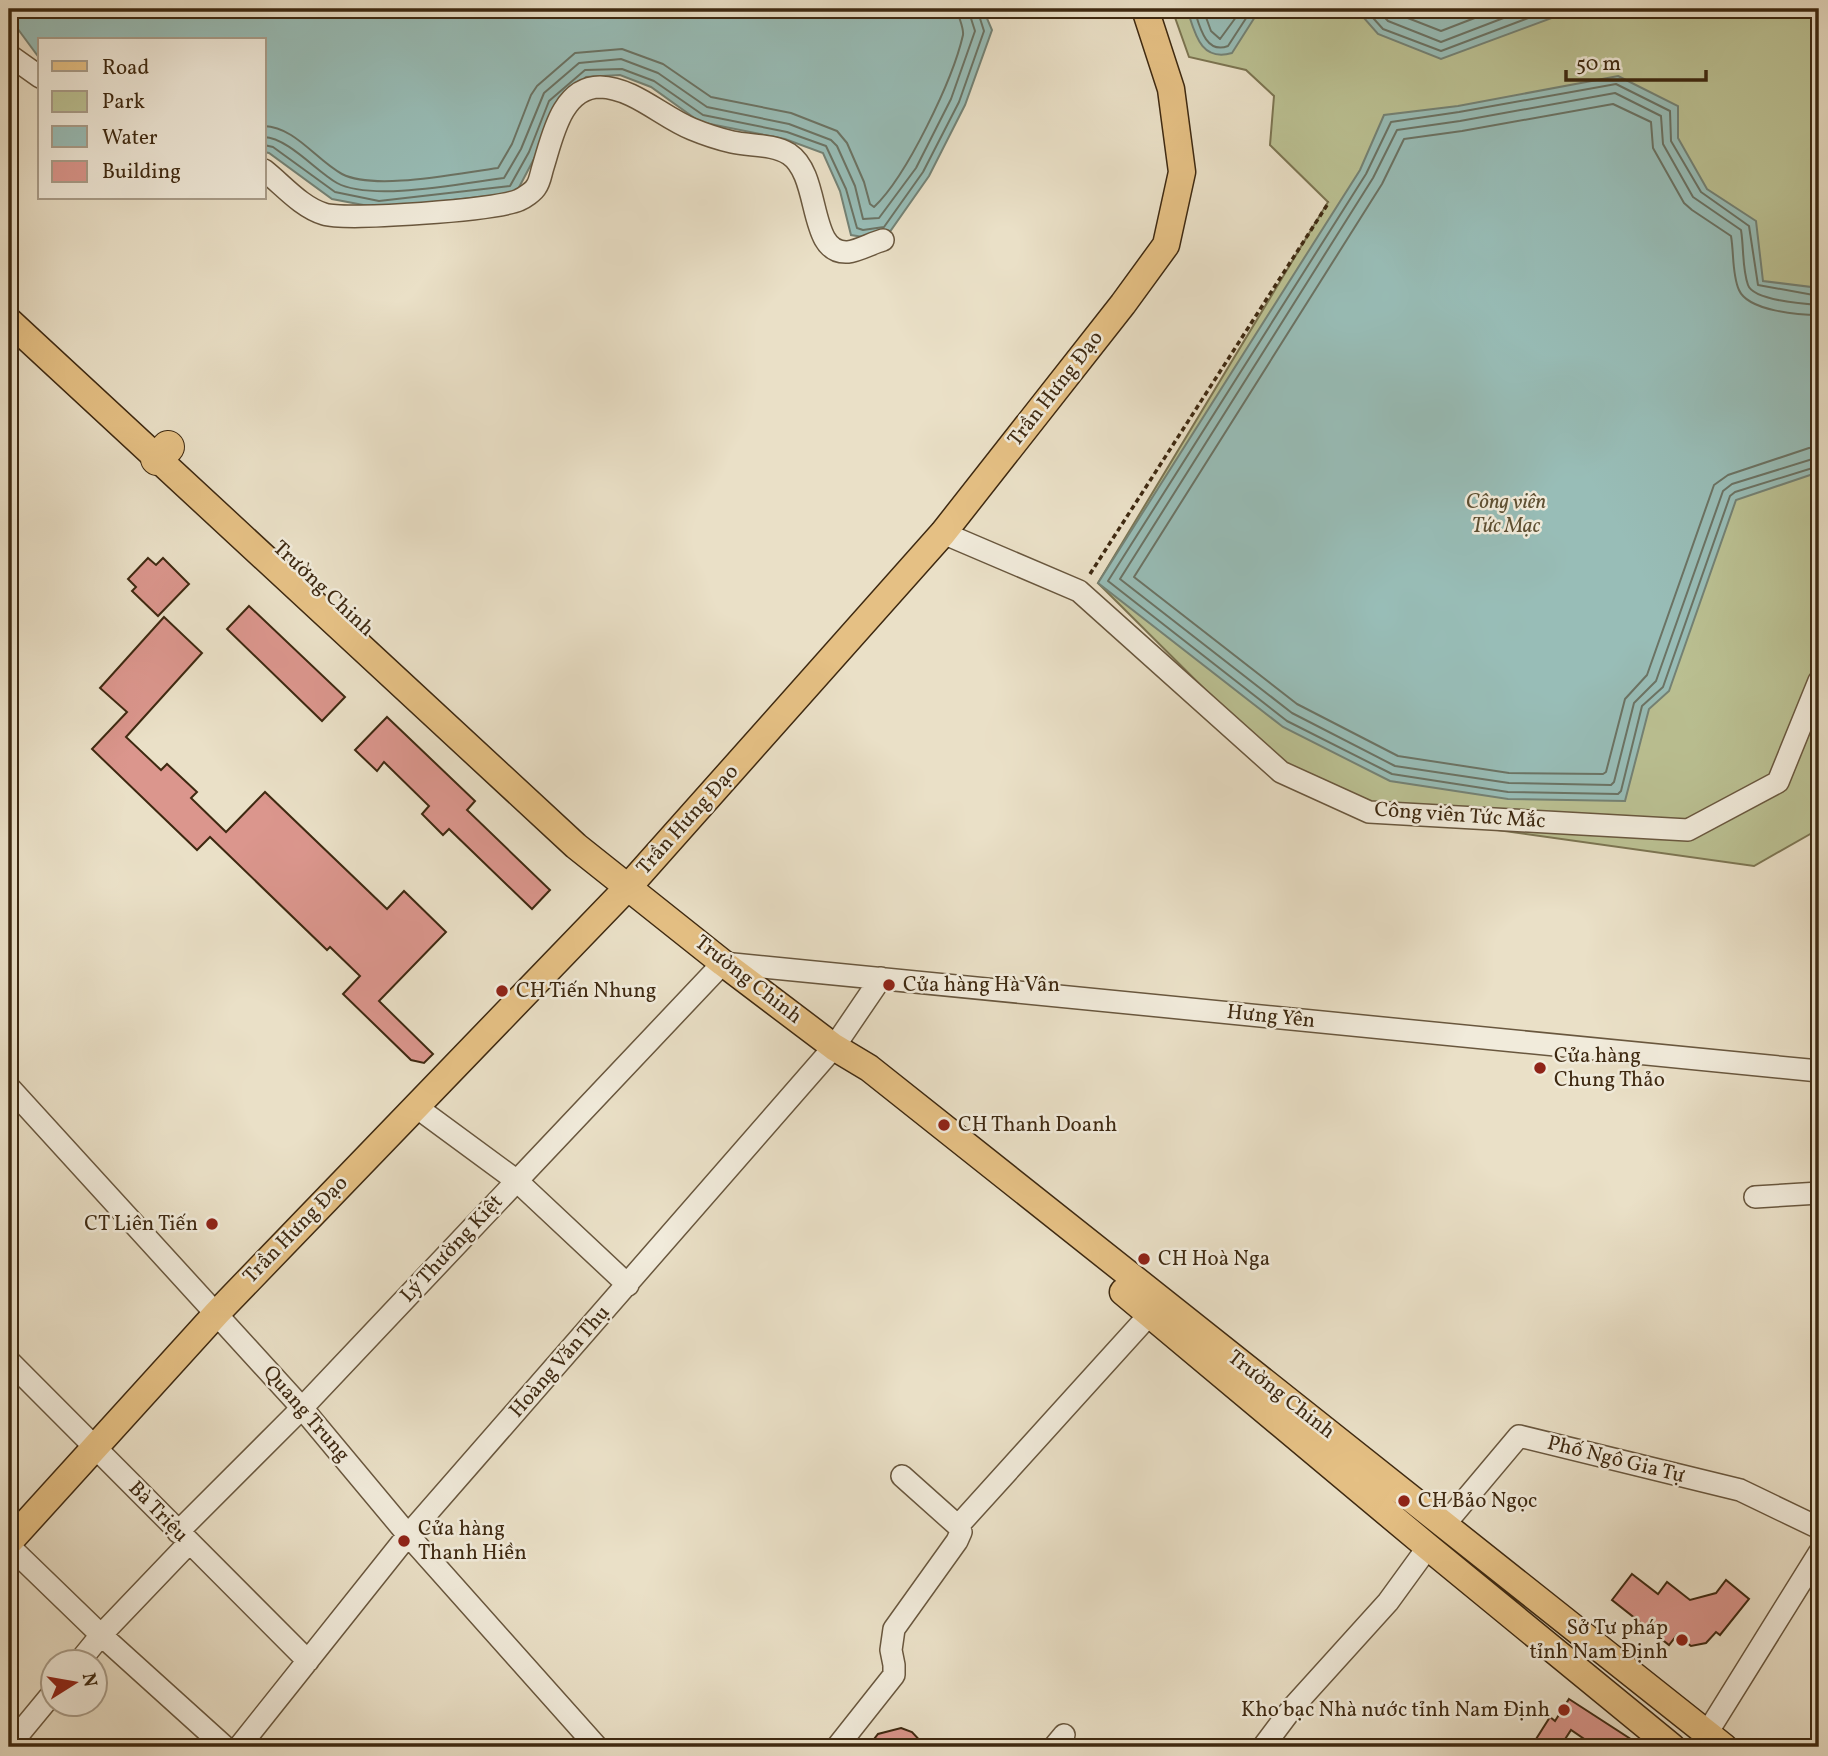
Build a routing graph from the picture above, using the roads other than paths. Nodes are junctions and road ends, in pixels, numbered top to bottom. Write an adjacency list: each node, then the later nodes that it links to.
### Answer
1 (1145, 9): 9 (main road, Trần Hưng Đạo)
2 (9, 55): 3 (street)
3 (38, 76)
4 (266, 172): 5 (street)
5 (883, 240)
6 (9, 300): 8 (main road, Trường Chinh)
7 (9, 321): 8 (main road, Trường Chinh)
8 (163, 453): 11 (main road, Trường Chinh)
9 (943, 533): 10 (street, Công viên Tức Mắc); 11 (main road, Trần Hưng Đạo)
10 (1819, 681)
11 (629, 886): 12 (main road, Trường Chinh); 17 (main road, Trần Hưng Đạo)
12 (723, 963): 13 (street, Hưng Yên); 14 (main road, Trường Chinh); 18 (street, Lý Thường Kiệt)
13 (881, 978): 14 (street, Hoàng Văn Thụ); 15 (street, Hưng Yên)
14 (834, 1047): 21 (main road, Trường Chinh); 22 (street, Hoàng Văn Thụ)
15 (1819, 1071)
16 (9, 1087): 23 (street, Quang Trung)
17 (415, 1106): 18 (street); 23 (main road, Trần Hưng Đạo)
18 (517, 1181): 22 (street); 26 (street, Lý Thường Kiệt)
19 (1819, 1194): 20 (street)
20 (1755, 1197)
21 (1075, 1241): 24 (main road, Trường Chinh); 29 (main road, Trường Chinh)
22 (628, 1285): 32 (street, Hoàng Văn Thụ)
23 (217, 1313): 26 (street, Quang Trung); 27 (main road, Trần Hưng Đạo)
24 (1150, 1314): 30 (street); 35 (main road, Trường Chinh)
25 (9, 1361): 27 (street, Bà Triệu)
26 (302, 1408): 32 (street, Quang Trung); 33 (street, Lý Thường Kiệt)
27 (94, 1446): 33 (street, Bà Triệu); 34 (main road, Trần Hưng Đạo)
28 (902, 1476): 30 (street)
29 (1445, 1524): 31 (street, Phố Ngô Gia Tự); 35 (main road); 41 (main road, Trường Chinh)
30 (958, 1526): 46 (street)
31 (1819, 1528)
32 (408, 1535): 39 (street, Hoàng Văn Thụ); 45 (street, Quang Trung)
33 (183, 1538): 37 (street, Lý Thường Kiệt); 39 (street, Bà Triệu)
34 (9, 1544): 37 (street)
35 (1427, 1547): 47 (street); 48 (main road, Trường Chinh)
36 (1819, 1553): 41 (street)
37 (101, 1635): 38 (street, Lý Thường Kiệt); 43 (street)
38 (90, 1648)
39 (308, 1661): 44 (street, Hoàng Văn Thụ)
40 (38, 1710): 42 (street)
41 (1712, 1742)
42 (9, 1746)
43 (225, 1747)
44 (239, 1747)
45 (597, 1747)
46 (837, 1747)
47 (1263, 1747)
48 (1672, 1747)

